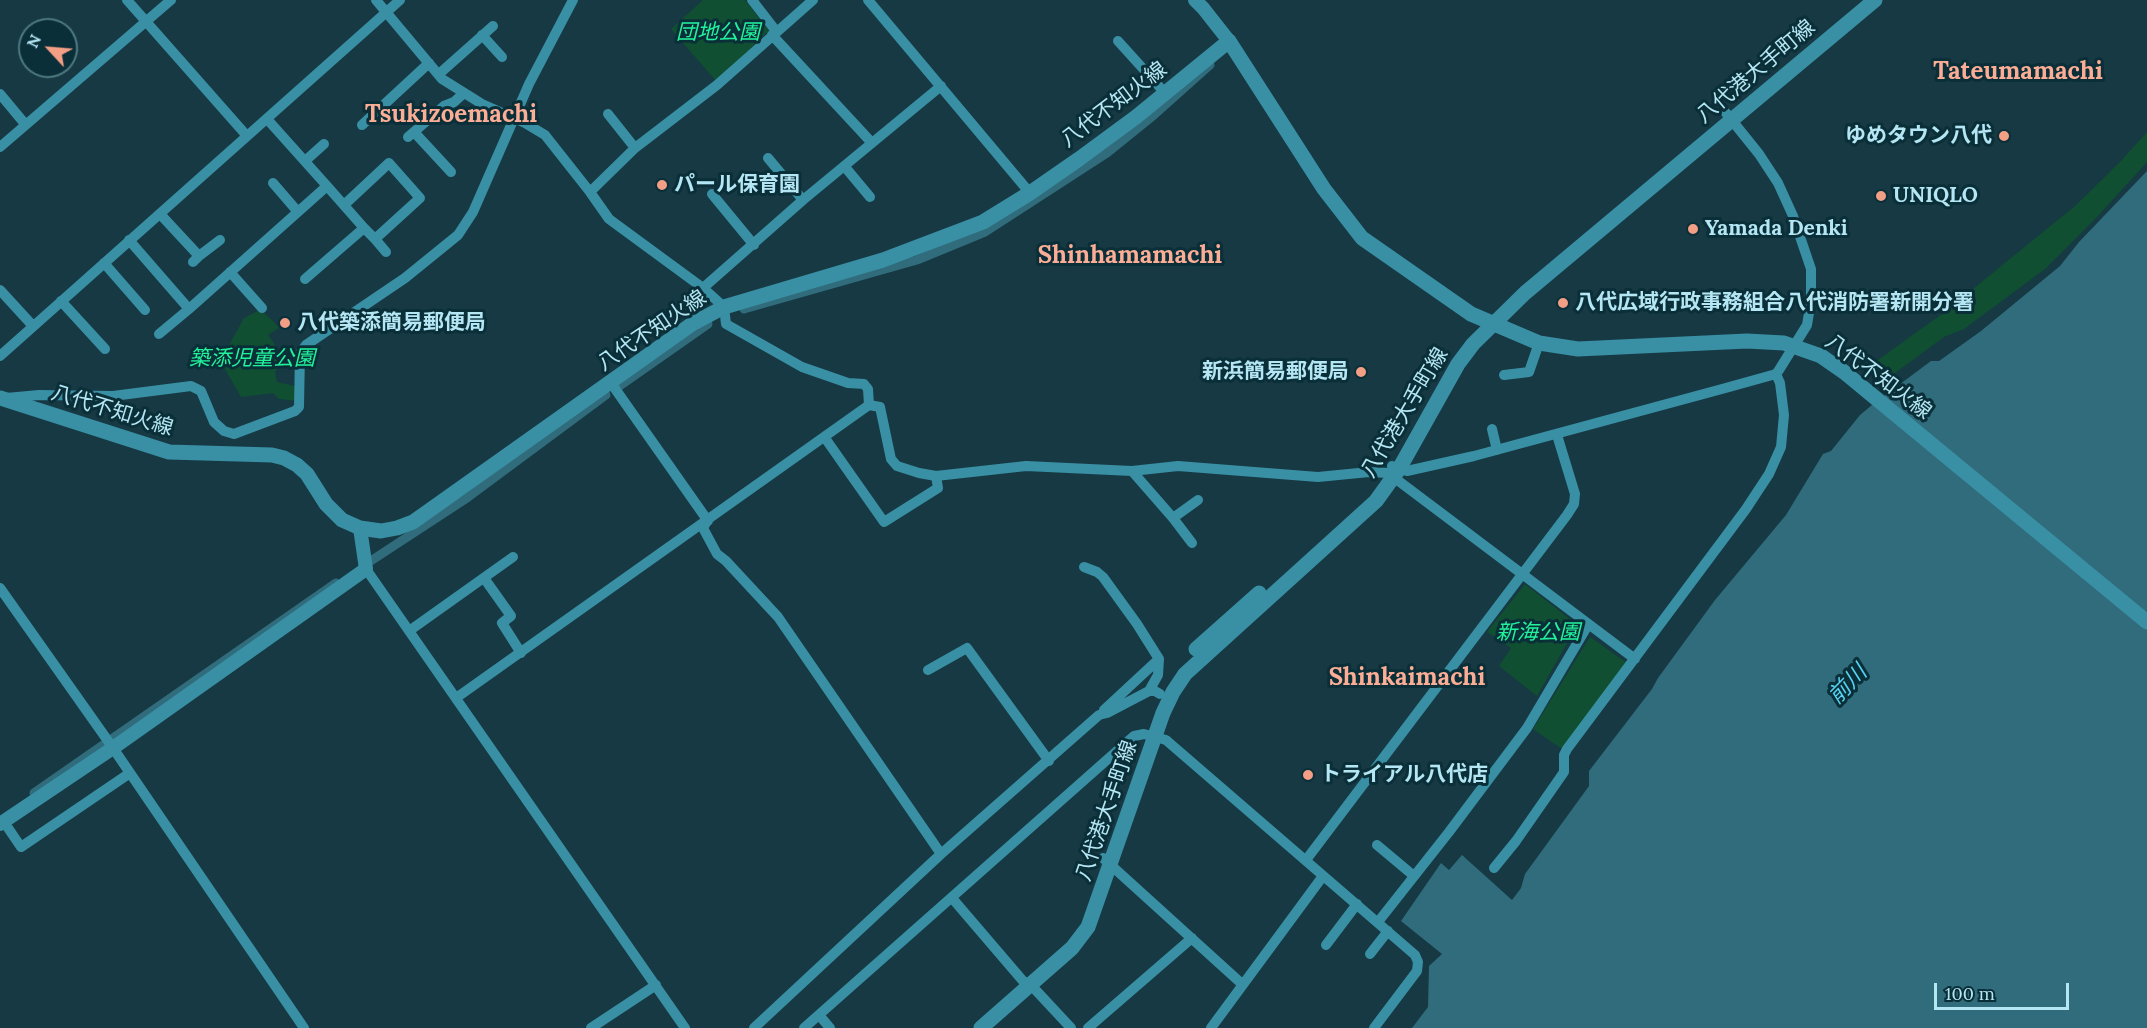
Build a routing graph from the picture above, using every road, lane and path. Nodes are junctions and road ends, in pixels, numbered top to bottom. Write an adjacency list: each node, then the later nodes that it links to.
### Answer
1 (127, 0): 13 (street)
2 (171, 0): 13 (street)
3 (376, 0): 12 (street)
4 (400, 0): 12 (street)
5 (573, 0): 28 (street)
6 (752, 0): 15 (street)
7 (813, 0): 15 (street)
8 (868, 0): 22 (street)
9 (1194, 0): 18 (street)
10 (1860, 0): 27 (main road, 八代港大手町線)
11 (1875, 0): 27 (main road, 八代港大手町線)
12 (387, 12): 20 (street); 29 (street)
13 (146, 22): 30 (street); 32 (street)
14 (493, 26): 16 (street)
15 (774, 33): 33 (street); 36 (street)
16 (483, 35): 19 (street); 21 (street)
17 (1118, 40): 24 (street)
18 (1229, 41): 24 (main road, 八代不知火線); 67 (main road, 八代不知火線)
19 (502, 57)
20 (429, 63): 21 (street); 31 (street)
21 (439, 74): 23 (street)
22 (941, 86): 33 (street); 44 (street)
23 (464, 93): 28 (street); 40 (street)
24 (1165, 93): 44 (main road, 八代不知火線)
25 (0, 94): 30 (street)
26 (608, 114): 36 (street)
27 (1729, 117): 67 (main road, 八代港大手町線); 73 (street)
28 (515, 118): 43 (street); 76 (street)
29 (267, 119): 32 (street); 38 (street)
30 (26, 124): 35 (street)
31 (362, 125)
32 (247, 136): 50 (street)
33 (872, 143): 39 (street)
34 (324, 144): 38 (street)
35 (0, 147)
36 (635, 148): 43 (street)
37 (768, 158): 47 (street)
38 (305, 161): 42 (street)
39 (845, 167): 46 (street); 47 (street)
40 (451, 172)
41 (273, 183): 49 (street)
42 (327, 186): 48 (street); 49 (street)
43 (590, 192): 60 (street)
44 (1030, 193): 63 (main road, 八代不知火線)
45 (712, 194): 55 (street)
46 (870, 197)
47 (803, 200): 55 (street)
48 (344, 205): 51 (street); 52 (street)
49 (298, 212): 58 (street)
50 (160, 214): 53 (street); 54 (street)
51 (364, 228): 52 (street); 59 (street)
52 (375, 239): 56 (street)
53 (129, 240): 57 (street); 65 (street)
54 (220, 240)
55 (754, 245): 60 (street)
56 (386, 252)
57 (104, 263): 62 (street); 66 (street)
58 (230, 272): 64 (street); 65 (street)
59 (305, 279)
60 (703, 288): 63 (street)
61 (0, 290): 68 (street)
62 (61, 300): 68 (street); 71 (street)
63 (724, 307): 75 (main road, 八代不知火線); 77 (street)
64 (262, 308)
65 (189, 309): 69 (street)
66 (145, 310)
67 (1488, 322): 70 (main road, 八代不知火線); 83 (main road, 八代港大手町線)
68 (33, 326): 72 (street)
69 (159, 334)
70 (1539, 343): 74 (street); 96 (main road, 八代不知火線)
71 (105, 349)
72 (0, 356)
73 (1776, 374): 79 (street); 101 (street)
74 (1504, 375)
75 (611, 383): 87 (street); 88 (main road, 八代不知火線)
76 (0, 398): 88 (main road, 八代不知火線)
77 (869, 405): 80 (street); 84 (street)
78 (1492, 429): 81 (street)
79 (1557, 435): 81 (street); 93 (street)
80 (825, 438): 84 (street); 87 (street)
81 (1497, 450): 83 (street)
82 (1132, 471): 83 (street); 84 (street); 86 (street)
83 (1393, 471): 93 (street); 103 (main road, 八代港大手町線); 106 (main road, 八代港大手町線)
84 (936, 476)
85 (1198, 500): 86 (street)
86 (1173, 518): 89 (street)
87 (708, 521): 99 (street); 112 (street)
88 (361, 536): 92 (street)
89 (1192, 543)
90 (513, 557): 94 (street)
91 (1084, 567): 100 (street)
92 (366, 569): 98 (street); 107 (street)
93 (1523, 574): 97 (street); 113 (street)
94 (484, 578): 98 (street); 99 (street)
95 (0, 588): 107 (street)
96 (2147, 622)
97 (1588, 625): 101 (street); 117 (street)
98 (409, 631): 104 (street)
99 (521, 653): 104 (street)
100 (1159, 659): 103 (street); 105 (street)
101 (1635, 659): 115 (street)
102 (928, 670): 108 (street)
103 (1155, 693): 105 (street); 106 (main road, 八代港大手町線)
104 (456, 698): 127 (street)
105 (1100, 715): 108 (street)
106 (1149, 735): 113 (street); 114 (main road, 八代港大手町線); 118 (street)
107 (113, 748): 109 (street); 110 (street)
108 (1049, 761): 112 (street)
109 (130, 773): 110 (street); 129 (street)
110 (2, 823)
111 (1377, 845): 117 (street)
112 (942, 854): 132 (street)
113 (1306, 860): 116 (street)
114 (1107, 861): 122 (street); 125 (main road, 八代港大手町線)
115 (1494, 868)
116 (1323, 876): 119 (street); 126 (street)
117 (1414, 876): 120 (street)
118 (952, 898): 125 (street); 128 (street)
119 (1357, 904): 120 (street); 123 (street)
120 (1378, 922): 121 (street)
121 (1388, 931): 124 (street); 140 (street)
122 (1192, 938): 126 (street); 138 (street)
123 (1326, 945)
124 (1370, 954)
125 (1027, 982): 135 (main road, 八代港大手町線); 136 (main road, 八代港大手町線); 137 (street)
126 (1242, 984): 139 (street)
127 (656, 985): 130 (street); 131 (street)
128 (819, 1015): 133 (street); 134 (street)
129 (304, 1028)
130 (591, 1028)
131 (685, 1028)
132 (754, 1028)
133 (804, 1028)
134 (830, 1028)
135 (969, 1028)
136 (981, 1028)
137 (1071, 1028)
138 (1088, 1028)
139 (1211, 1028)
140 (1374, 1028)

